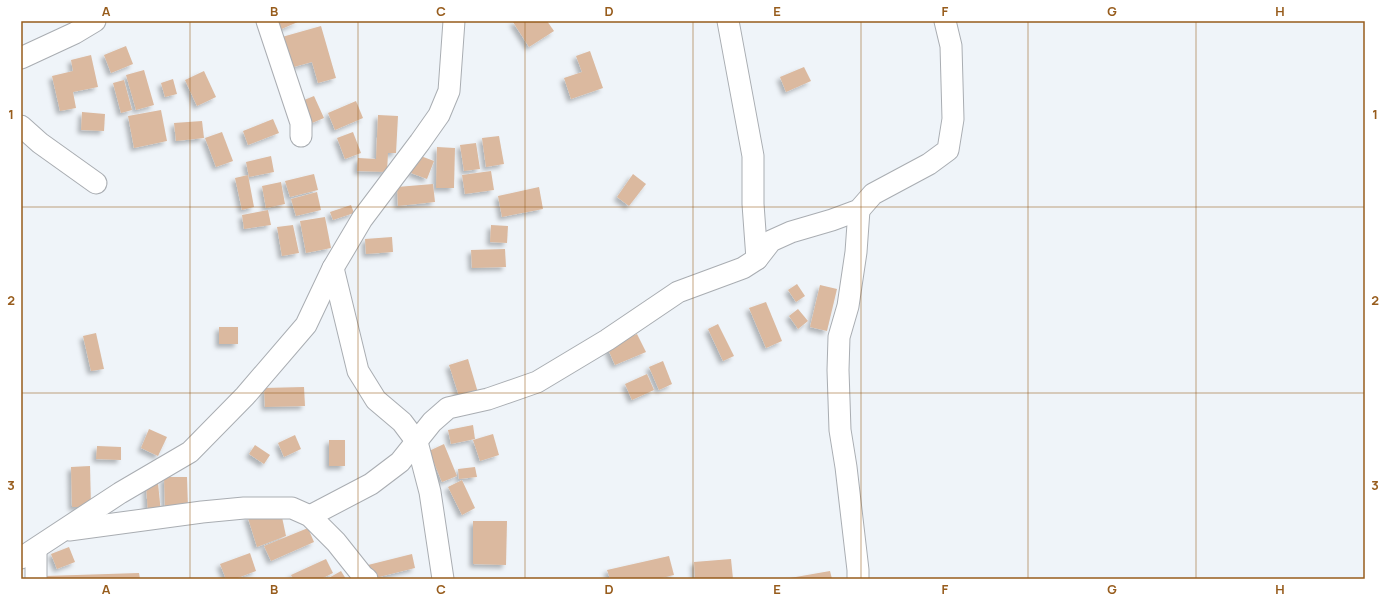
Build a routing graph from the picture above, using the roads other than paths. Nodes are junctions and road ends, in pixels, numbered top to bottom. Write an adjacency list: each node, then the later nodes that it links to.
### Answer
1 (95, 21): 6 (street)
2 (267, 21): 8 (street)
3 (454, 21): 12 (street)
4 (728, 21): 11 (street)
5 (945, 21): 10 (street)
6 (21, 58)
7 (21, 126): 9 (street)
8 (301, 136)
9 (96, 183)
10 (859, 210): 11 (street); 20 (street)
11 (757, 259): 13 (street)
12 (333, 268): 13 (street); 15 (street)
13 (417, 442): 14 (street); 19 (street)
14 (310, 516): 15 (street); 18 (street)
15 (65, 530): 16 (street)
16 (28, 554): 17 (street)
17 (36, 579)
18 (367, 579)
19 (443, 579)
20 (858, 579)

